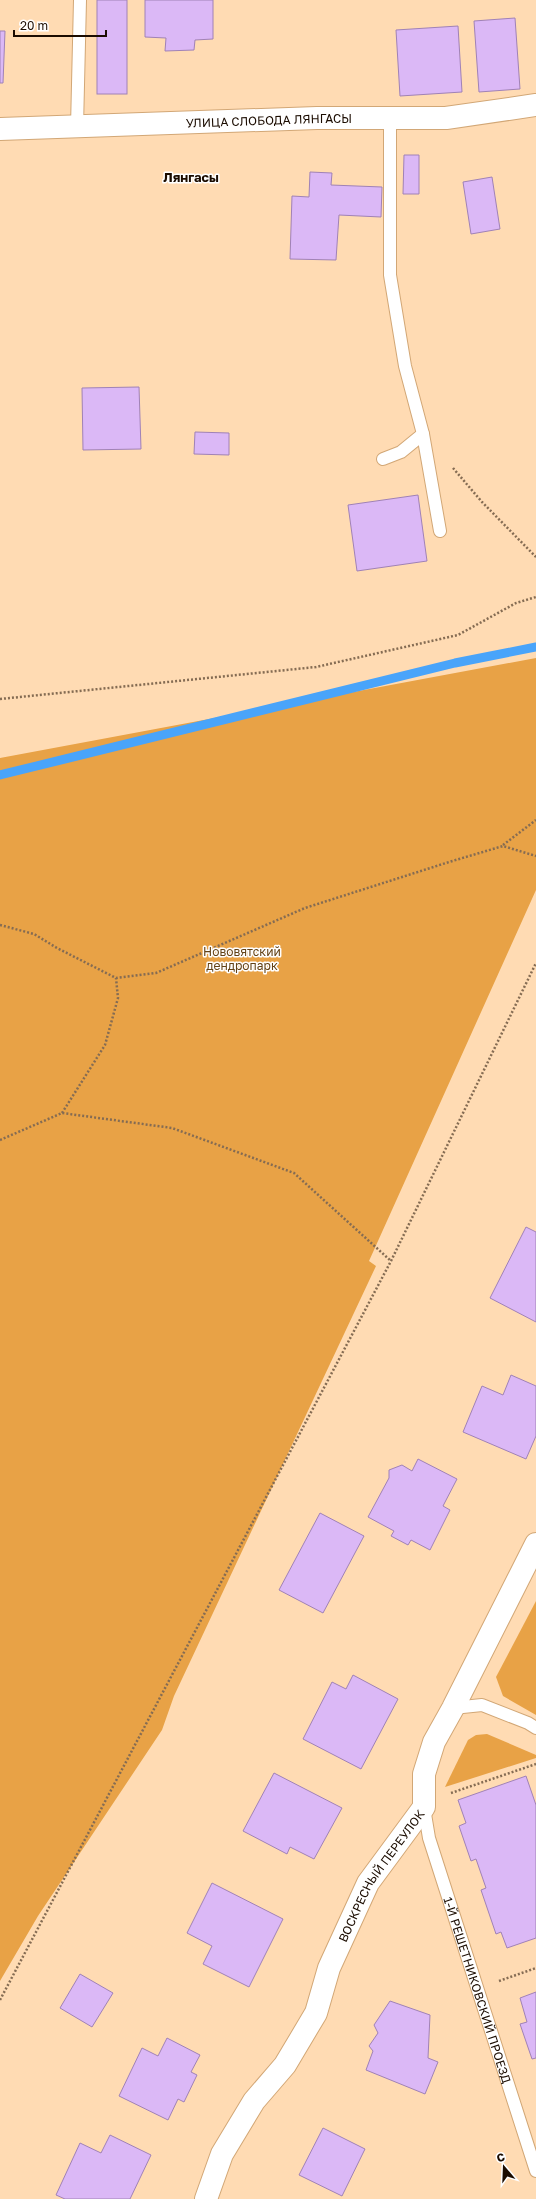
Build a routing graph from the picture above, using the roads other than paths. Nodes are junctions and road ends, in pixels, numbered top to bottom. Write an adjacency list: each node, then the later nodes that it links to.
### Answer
1 (80, 0): 4 (lane)
2 (536, 105): 3 (street, УЛИЦА СЛОБОДА ЛЯНГАСЫ)
3 (390, 119): 4 (street, УЛИЦА СЛОБОДА ЛЯНГАСЫ); 6 (lane)
4 (77, 127): 5 (street, УЛИЦА СЛОБОДА ЛЯНГАСЫ)
5 (0, 129)
6 (423, 434): 7 (lane); 8 (lane)
7 (383, 459)
8 (440, 532)
9 (536, 1544): 10 (street, ВОСКРЕСНЫЙ ПЕРЕУЛОК)
10 (453, 1708): 11 (lane); 12 (street, ВОСКРЕСНЫЙ ПЕРЕУЛОК)
11 (536, 1728)
12 (424, 1807): 13 (lane, 1-Й РЕШЕТНИКОВСКИЙ ПРОЕЗД); 14 (street, ВОСКРЕСНЫЙ ПЕРЕУЛОК)
13 (536, 2171)
14 (206, 2199)

